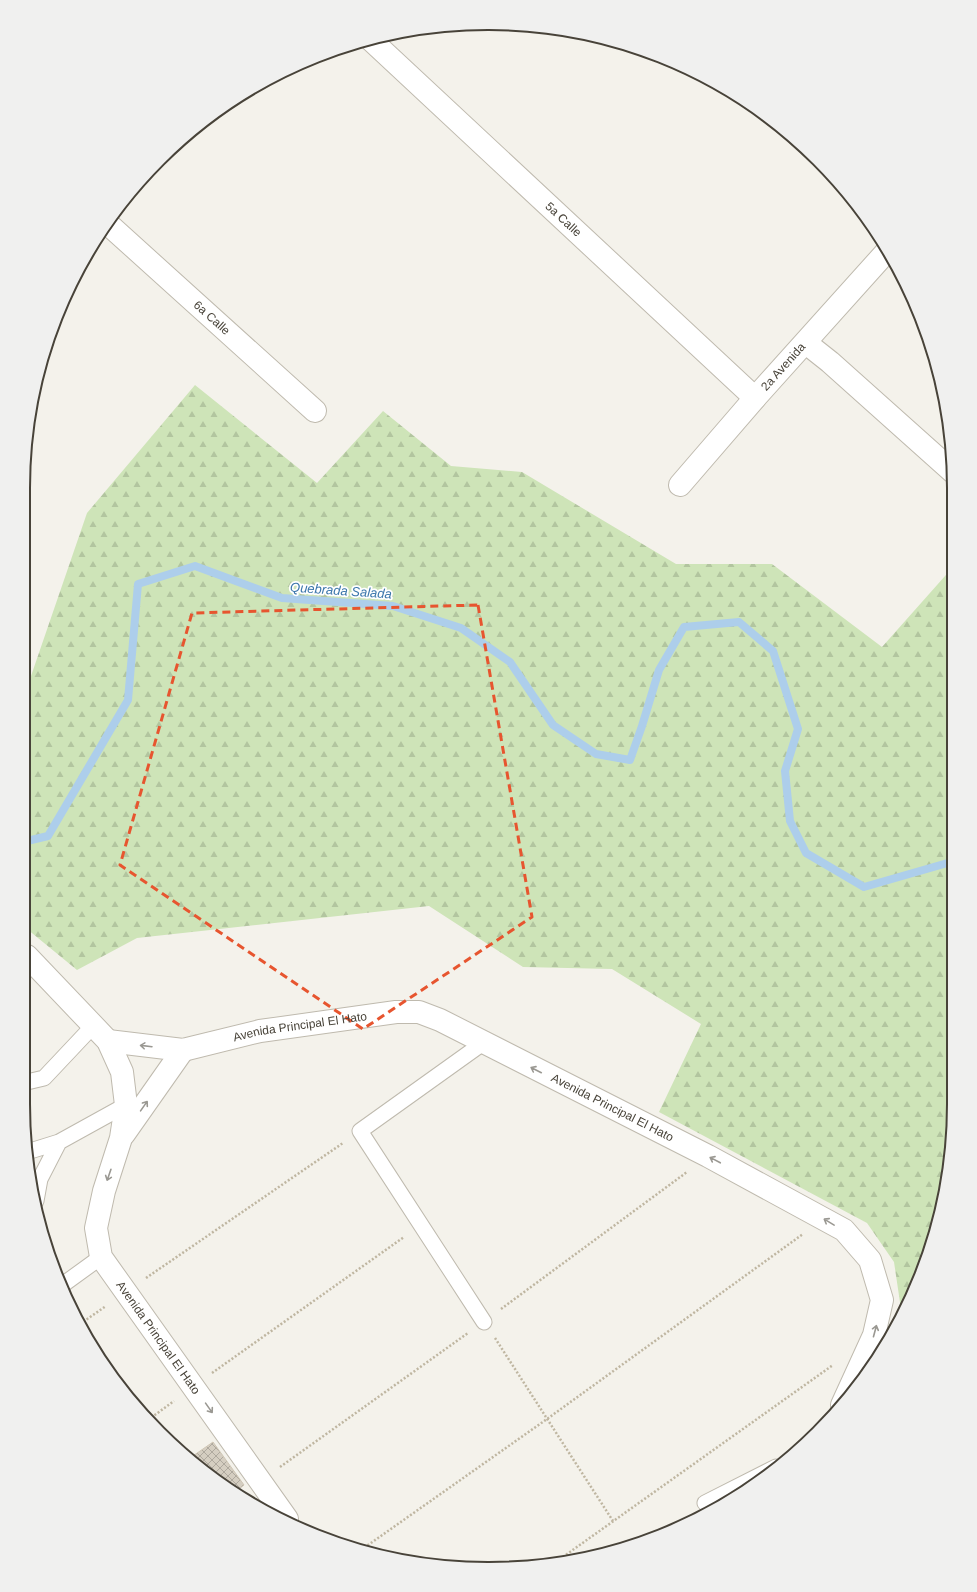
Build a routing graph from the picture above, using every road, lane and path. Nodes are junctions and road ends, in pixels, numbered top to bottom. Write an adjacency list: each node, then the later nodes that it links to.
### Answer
1 (376, 45): 5 (street, 5a Calle)
2 (112, 227): 6 (street, 6a Calle)
3 (884, 255): 4 (street, 2a Avenida)
4 (806, 343): 5 (street, 2a Avenida); 7 (street)
5 (756, 398): 8 (street, 2a Avenida)
6 (315, 411)
7 (946, 466)
8 (680, 485)
9 (30, 959): 10 (street, Avenida Principal El Hato)
10 (93, 1026): 11 (street, Avenida Principal El Hato); 14 (lane)
11 (108, 1041): 13 (street, Avenida Principal El Hato, one-way to 11); 15 (street, Avenida Principal El Hato)
12 (483, 1043): 13 (street, Avenida Principal El Hato); 16 (lane); 21 (street, Avenida Principal El Hato, one-way to 12)
13 (183, 1050): 17 (street, Avenida Principal El Hato, one-way to 13)
14 (30, 1081)
15 (126, 1105): 17 (street, Avenida Principal El Hato); 18 (lane)
16 (360, 1131): 22 (lane); 25 (path)
17 (121, 1138): 23 (street, Avenida Principal El Hato, one-way to 23)
18 (60, 1142): 19 (lane); 20 (lane)
19 (33, 1150)
20 (38, 1189)
21 (825, 1219): 29 (street, Avenida Principal El Hato, one-way to 21); 32 (path)
22 (421, 1225): 27 (lane); 30 (path)
23 (101, 1257): 24 (lane); 25 (street, Avenida Principal El Hato)
24 (66, 1282)
25 (126, 1292): 26 (path); 30 (street, Avenida Principal El Hato)
26 (85, 1321)
27 (484, 1322): 32 (path)
28 (836, 1362): 36 (path)
29 (852, 1383)
30 (193, 1387): 31 (path); 35 (street, Avenida Principal El Hato, one-way to 35)
31 (153, 1416)
32 (547, 1419): 36 (path); 37 (path)
33 (749, 1481): 34 (lane)
34 (705, 1503)
35 (283, 1513)
36 (613, 1521): 38 (path)
37 (368, 1545)
38 (565, 1555)

